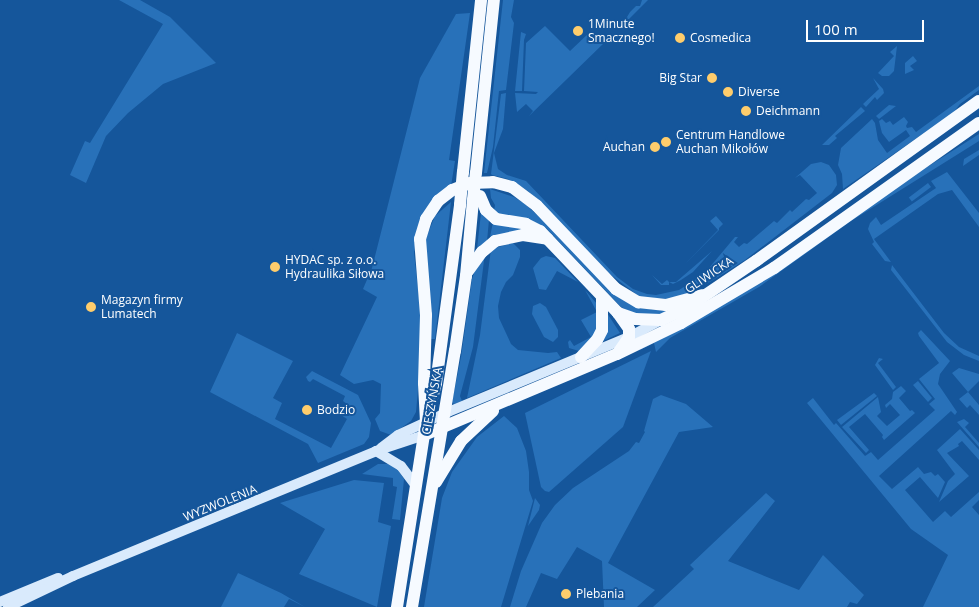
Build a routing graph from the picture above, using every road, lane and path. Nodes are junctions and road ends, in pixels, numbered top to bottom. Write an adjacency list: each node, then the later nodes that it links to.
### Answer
1 (481, 0): 5 (main road)
2 (494, 0): 5 (main road)
3 (979, 101): 9 (main road, GLIWICKA)
4 (979, 123): 14 (main road)
5 (470, 173): 6 (main road, CIESZYŃSKA, bridge); 19 (main road, CIESZYŃSKA, bridge)
6 (477, 198): 7 (main road); 8 (main road, CIESZYŃSKA)
7 (548, 239): 8 (main road); 10 (main road)
8 (466, 276): 18 (main road, CIESZYŃSKA)
9 (703, 295): 12 (main road, GLIWICKA); 19 (main road)
10 (604, 300): 11 (main road); 13 (main road); 16 (main road)
11 (618, 313): 12 (main road); 13 (main road)
12 (661, 320): 13 (street, GLIWICKA)
13 (629, 338): 14 (main road); 15 (main road); 16 (street, GLIWICKA)
14 (644, 342): 15 (main road)
15 (617, 354): 17 (main road)
16 (581, 357): 18 (street, GLIWICKA)
17 (505, 402): 20 (main road); 24 (main road)
18 (443, 414): 19 (street, GLIWICKA); 20 (main road, CIESZYŃSKA)
19 (426, 422): 21 (main road, CIESZYŃSKA); 22 (street, WYZWOLENIA)
20 (441, 428): 21 (main road); 24 (main road, CIESZYŃSKA)
21 (424, 435): 22 (street, WYZWOLENIA); 23 (main road, CIESZYŃSKA)
22 (376, 451): 23 (street); 25 (street, WYZWOLENIA)
23 (416, 486): 28 (main road, CIESZYŃSKA)
24 (431, 492): 29 (main road, CIESZYŃSKA)
25 (73, 576): 26 (street, WYZWOLENIA); 27 (street, WYZWOLENIA)
26 (0, 602)
27 (8, 607)
28 (397, 607)
29 (412, 607)

